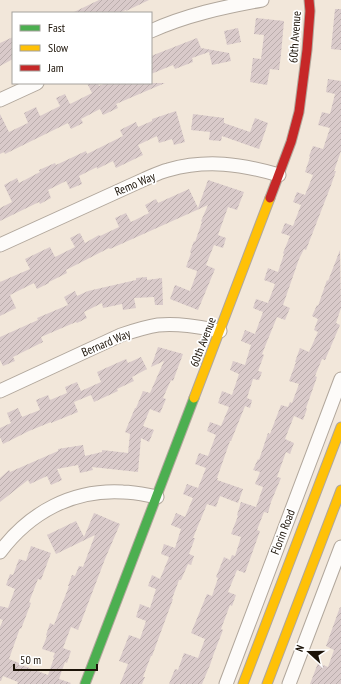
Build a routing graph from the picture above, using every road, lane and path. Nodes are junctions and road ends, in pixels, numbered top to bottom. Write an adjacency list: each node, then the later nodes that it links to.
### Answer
1 (262, 0): 3 (street)
2 (309, 0): 6 (street, 60th Avenue)
3 (152, 31)
4 (34, 84): 5 (street)
5 (0, 100)
6 (279, 175): 7 (street, Remo Way); 8 (street, 60th Avenue)
7 (0, 245)
8 (220, 331): 10 (street, Bernard Way); 13 (street, 60th Avenue)
9 (341, 379): 17 (street, Florin Road)
10 (0, 391)
11 (341, 427): 18 (street, Florin Road)
12 (341, 490): 19 (street)
13 (156, 497): 15 (street); 16 (street, 60th Avenue)
14 (341, 547): 20 (street)
15 (0, 552)
16 (85, 684)
17 (226, 684)
18 (243, 684)
19 (267, 684)
20 (289, 684)

